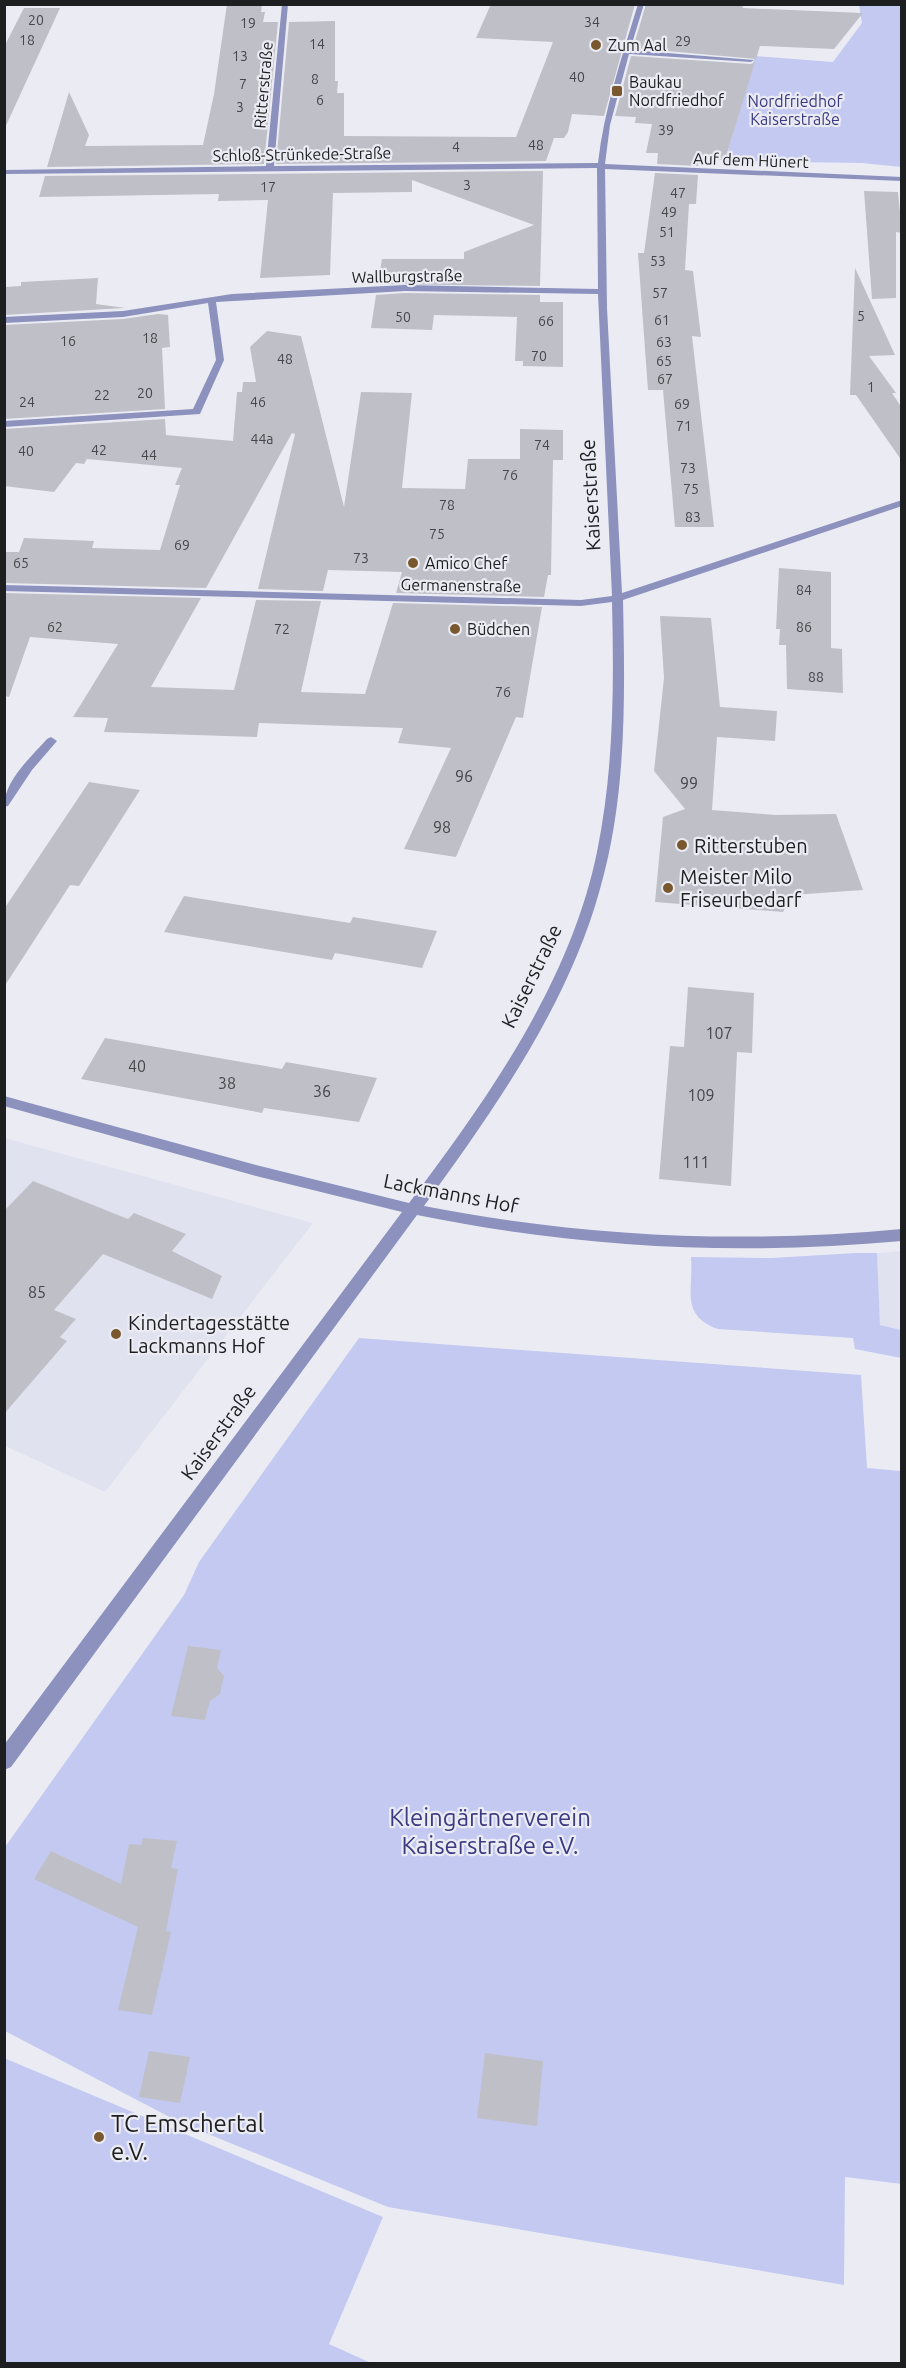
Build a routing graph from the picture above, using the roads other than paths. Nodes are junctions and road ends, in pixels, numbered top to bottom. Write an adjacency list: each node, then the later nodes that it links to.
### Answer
1 (285, 4): 6 (street, Ritterstraße)
2 (641, 4): 3 (street, Kaiserstraße)
3 (628, 52): 4 (street); 5 (street, Kaiserstraße)
4 (751, 60)
5 (601, 166): 6 (street, Schloß-Strünkede-Straße); 8 (street, Auf dem Hünert); 9 (street, Kaiserstraße)
6 (270, 168): 7 (street, Schloß-Strünkede-Straße)
7 (4, 172)
8 (902, 179)
9 (603, 292): 10 (street, Wallburgstraße); 15 (street, Kaiserstraße)
10 (212, 301): 11 (street, Wallburgstraße); 12 (street)
11 (4, 320)
12 (4, 424)
13 (902, 503): 15 (street, Germanenstraße)
14 (4, 588): 15 (street, Germanenstraße)
15 (617, 598): 19 (street, Kaiserstraße)
16 (51, 741): 17 (street)
17 (4, 803)
18 (4, 1101): 19 (street, Lackmanns Hof)
19 (411, 1208): 20 (street, Lackmanns Hof); 21 (street, Kaiserstraße)
20 (902, 1235)
21 (4, 1761)

